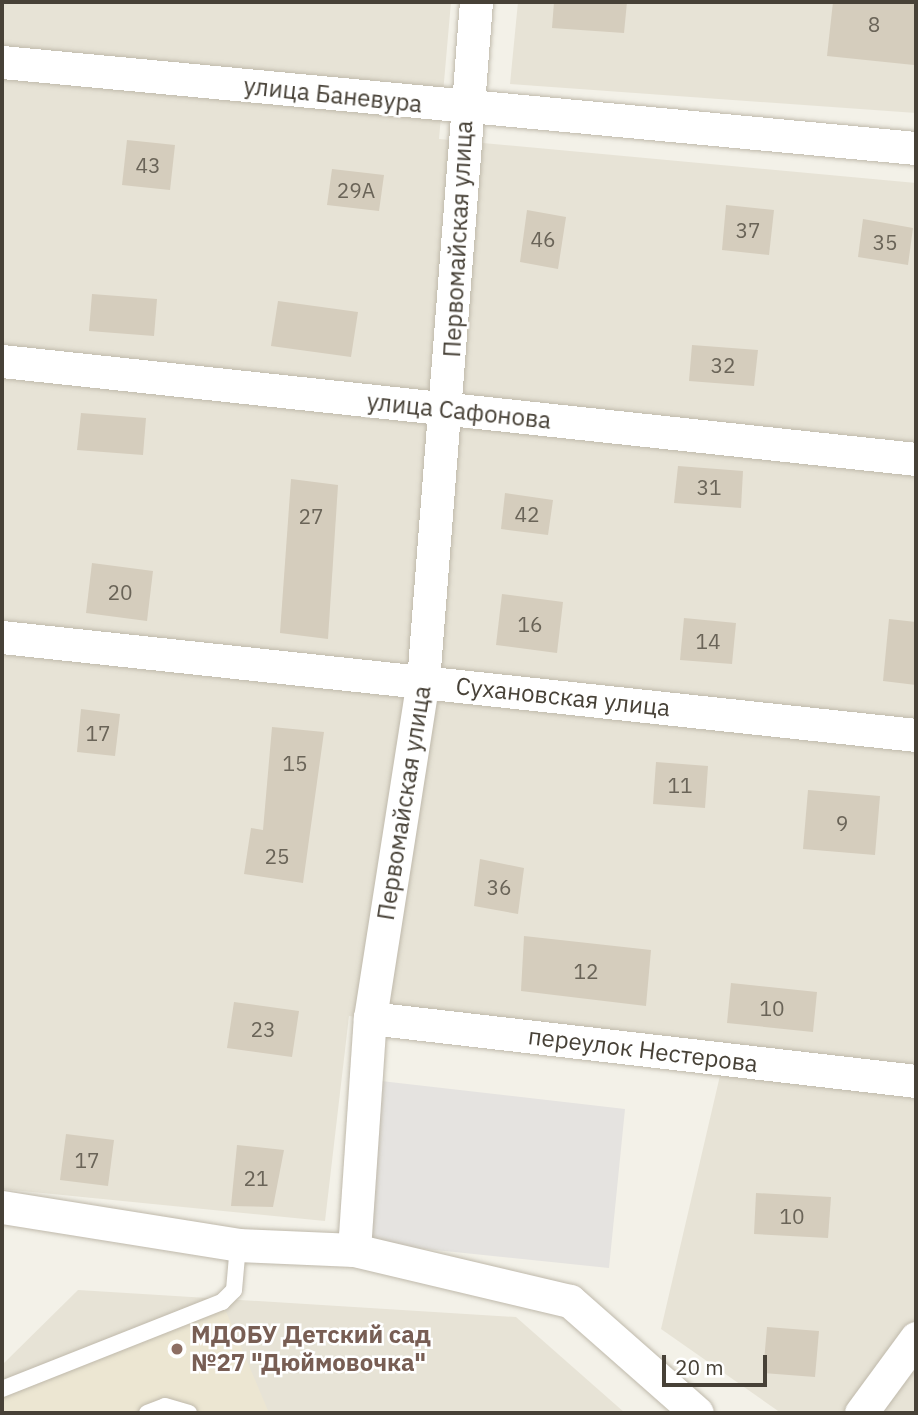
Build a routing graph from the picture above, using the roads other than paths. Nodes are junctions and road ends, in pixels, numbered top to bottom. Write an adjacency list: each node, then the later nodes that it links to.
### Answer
1 (476, 2): 3 (street, Первомайская улица)
2 (2, 62): 3 (street, улица Баневура)
3 (465, 108): 4 (street, улица Баневура); 6 (street, Первомайская улица)
4 (916, 148)
5 (2, 361): 6 (street, улица Сафонова)
6 (449, 410): 7 (street, улица Сафонова); 9 (street, Первомайская улица)
7 (916, 459)
8 (2, 637): 9 (street, Сухановская улица)
9 (423, 681): 10 (street, Сухановская улица); 11 (street, Первомайская улица)
10 (916, 735)
11 (370, 1018): 12 (street, переулок Нестерова); 15 (street, Первомайская улица)
12 (916, 1081)
13 (2, 1207): 14 (street)
14 (238, 1245): 15 (street); 17 (lane)
15 (354, 1250): 20 (street)
16 (916, 1338): 21 (street)
17 (2, 1389)
18 (147, 1413): 19 (lane)
19 (189, 1413)
20 (697, 1413)
21 (861, 1413)

